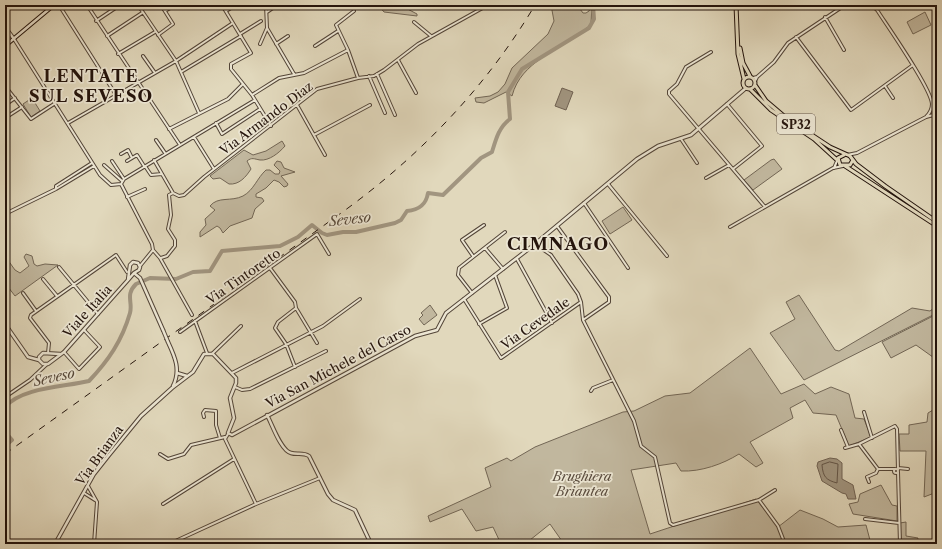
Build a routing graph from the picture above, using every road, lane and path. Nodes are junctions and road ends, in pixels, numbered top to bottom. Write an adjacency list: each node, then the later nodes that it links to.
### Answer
1 (54, 5): 37 (street)
2 (59, 5): 64 (street)
3 (87, 5): 22 (street)
4 (120, 5): 22 (street)
5 (138, 5): 20 (street)
6 (161, 5): 16 (street)
7 (176, 5): 16 (street)
8 (222, 5): 17 (street)
9 (236, 5): 17 (street)
10 (266, 5): 19 (street)
11 (277, 5): 19 (street)
12 (488, 5): 35 (street, Via Armando Diaz)
13 (736, 5): 28 (main road, SP32)
14 (845, 5): 21 (street)
15 (872, 5): 49 (street)
16 (166, 11): 31 (street)
17 (226, 11): 25 (street)
18 (354, 11): 29 (street)
19 (267, 12): 27 (street)
20 (143, 13): 30 (street); 33 (street)
21 (825, 17): 36 (street); 43 (street)
22 (96, 21): 33 (street)
23 (261, 21): 32 (street)
24 (414, 22): 35 (street)
25 (233, 23): 32 (street); 48 (street)
26 (5, 27): 37 (street)
27 (267, 28): 38 (street); 39 (street)
28 (737, 28): 56 (main road, SP32); 57 (main road, SP32)
29 (338, 31): 41 (street); 42 (street)
30 (155, 32): 31 (street); 45 (street)
31 (158, 35): 48 (street)
32 (240, 35): 50 (street); 59 (street)
33 (107, 36): 45 (street)
34 (288, 36): 39 (street)
35 (431, 36): 47 (street, Via Armando Diaz)
36 (796, 37): 57 (street); 60 (street)
37 (14, 39): 40 (street); 70 (street)
38 (260, 44)
39 (276, 44): 52 (street)
40 (5, 46)
41 (314, 46)
42 (348, 50): 52 (street); 55 (street)
43 (844, 50)
44 (711, 52): 89 (street)
45 (118, 54): 58 (street)
46 (143, 56): 51 (street)
47 (398, 60): 53 (street, Via Armando Diaz); 63 (street)
48 (176, 61): 50 (street); 51 (street)
49 (913, 65): 60 (street); 69 (street)
50 (181, 72): 79 (street)
51 (155, 73): 58 (street)
52 (294, 74): 65 (street)
53 (377, 74): 54 (street, Via Armando Diaz); 82 (street)
54 (369, 76): 55 (street, Via Armando Diaz); 80 (street)
55 (358, 78): 72 (street, Via Armando Diaz)
56 (744, 79): 57 (main road); 62 (main road)
57 (754, 79): 62 (main road); 99 (main road, SP32)
58 (138, 83): 64 (street); 88 (street)
59 (242, 85): 65 (street); 79 (street)
60 (885, 86): 67 (street)
61 (5, 87): 66 (street)
62 (746, 88): 71 (street, Via San Michele del Carso); 105 (main road, SP32)
63 (416, 93)
64 (116, 95): 85 (street)
65 (252, 95): 68 (street)
66 (15, 98): 74 (street); 75 (street)
67 (893, 98)
68 (255, 100): 77 (street); 86 (street)
69 (932, 100): 76 (street); 78 (street)
70 (54, 104): 75 (street); 85 (street)
71 (727, 104): 89 (street, Via San Michele del Carso); 115 (street)
72 (297, 105): 87 (street, Via Armando Diaz); 90 (street)
73 (370, 105): 90 (street)
74 (5, 106)
75 (22, 107): 84 (street)
76 (937, 107): 78 (street)
77 (260, 109): 86 (street); 87 (street)
78 (932, 109): 81 (street); 83 (street)
79 (199, 113): 88 (street)
80 (386, 113)
81 (937, 113): 83 (street)
82 (395, 115)
83 (926, 117): 96 (street)
84 (5, 118)
85 (68, 123): 107 (street)
86 (216, 123): 91 (street)
87 (270, 126): 114 (street, Via Armando Diaz)
88 (169, 129): 94 (street)
89 (699, 129): 92 (street, Via San Michele del Carso); 110 (street)
90 (314, 135): 98 (street)
91 (194, 137): 94 (street); 114 (street)
92 (681, 139): 106 (street); 120 (street, Via San Michele del Carso)
93 (156, 140): 95 (street)
94 (180, 145): 95 (street)
95 (165, 153): 102 (street)
96 (857, 153): 99 (street); 101 (street)
97 (121, 154): 100 (street)
98 (325, 155)
99 (846, 155): 101 (main road, SP32); 105 (main road)
100 (132, 158): 104 (street); 109 (street)
101 (852, 159): 112 (main road); 128 (main road, SP32)
102 (154, 160): 109 (street); 116 (street)
103 (112, 161): 118 (street)
104 (127, 161)
105 (837, 161): 112 (main road); 113 (street)
106 (697, 162)
107 (92, 163): 111 (street); 121 (street)
108 (104, 165): 118 (street)
109 (146, 165): 116 (street); 118 (street)
110 (729, 165): 115 (street); 117 (street)
111 (94, 166): 119 (street); 121 (street)
112 (845, 166): 113 (street); 131 (main road)
113 (833, 168): 126 (street)
114 (214, 169): 123 (street, Via Armando Diaz)
115 (733, 169): 126 (street)
116 (162, 174): 123 (street)
117 (706, 178)
118 (123, 180): 119 (street)
119 (121, 184): 124 (street)
120 (608, 184): 125 (street, Via San Michele del Carso); 139 (street)
121 (56, 189): 127 (street)
122 (145, 189): 124 (street)
123 (173, 193): 140 (street)
124 (127, 197): 136 (street)
125 (584, 203): 130 (street, Via San Michele del Carso); 147 (street)
126 (765, 206): 132 (street)
127 (5, 214)
128 (937, 222)
129 (484, 225): 138 (street)
130 (557, 226): 134 (street, Via San Michele del Carso); 167 (street)
131 (937, 226)
132 (730, 227)
133 (506, 232): 135 (street)
134 (535, 244): 142 (street, Via San Michele del Carso); 162 (street)
135 (485, 248): 138 (street); 148 (street)
136 (153, 250): 140 (street); 141 (street, Viale Italia)
137 (329, 254): 146 (street, Via Tintoretto)
138 (473, 256): 158 (street)
139 (667, 256)
140 (160, 258): 166 (street)
141 (145, 259): 143 (street, Viale Italia); 145 (street, Viale Italia)
142 (517, 259): 148 (street, Via San Michele del Carso); 169 (street)
143 (136, 262): 145 (street); 149 (street, Viale Italia)
144 (59, 266): 156 (street)
145 (140, 268): 151 (street, Viale Italia); 153 (street)
146 (270, 268): 163 (street); 168 (street, Via Tintoretto)
147 (628, 268)
148 (503, 269): 152 (street, Via San Michele del Carso)
149 (130, 270): 151 (street); 155 (street, Viale Italia)
150 (127, 272): 156 (street)
151 (134, 273): 153 (street); 155 (street, Viale Italia)
152 (495, 275): 158 (street, Via San Michele del Carso); 171 (street)
153 (140, 278): 194 (street, bridge)
154 (43, 279): 159 (street)
155 (128, 280): 165 (street, Viale Italia)
156 (73, 285): 159 (street); 165 (street)
157 (23, 293): 164 (street)
158 (472, 293): 161 (street, Via San Michele del Carso)
159 (57, 296): 164 (street)
160 (360, 299): 175 (street)
161 (464, 299): 171 (street); 205 (street, Via San Michele del Carso)
162 (581, 302): 167 (street); 169 (street, Via Cevedale)
163 (296, 308): 175 (street); 177 (street)
164 (36, 311): 178 (street)
165 (98, 314): 173 (street, Viale Italia)
166 (192, 315)
167 (583, 320): 197 (street)
168 (195, 321): 174 (street, Via Tintoretto); 182 (street)
169 (552, 323): 171 (street, Via Cevedale)
170 (5, 324): 187 (street)
171 (479, 324)
172 (241, 326): 185 (street)
173 (84, 330): 181 (street, Viale Italia); 181 (street)
174 (180, 332)
175 (311, 332): 176 (street); 177 (street)
176 (317, 343)
177 (286, 344): 191 (street); 193 (street)
178 (49, 346): 180 (street); 183 (street)
179 (326, 351): 191 (street)
180 (44, 352): 183 (street); 186 (street)
181 (64, 352): 184 (street, Viale Italia)
182 (207, 353): 185 (street); 195 (street)
183 (48, 354): 184 (street, Viale Italia); 189 (street)
184 (60, 354): 189 (street, Viale Italia)
185 (212, 354): 193 (street)
186 (39, 356): 187 (street); 188 (street)
187 (30, 358): 188 (street)
188 (39, 360): 190 (street)
189 (49, 363): 190 (street); 192 (street, Viale Italia)
190 (42, 364): 192 (street)
191 (295, 367): 198 (street)
192 (40, 371): 201 (street, Viale Italia)
193 (232, 373): 198 (street)
194 (177, 375): 195 (street); 196 (street); 199 (street)
195 (188, 376): 196 (street, Via Brianza)
196 (183, 379): 199 (street, Via Brianza)
197 (613, 380): 200 (street); 223 (street)
198 (235, 387): 208 (street)
199 (172, 388): 220 (street, Via Brianza)
200 (590, 391)
201 (5, 397)
202 (934, 407): 204 (street)
203 (864, 412): 211 (street)
204 (937, 414)
205 (267, 415): 208 (street, Via San Michele del Carso); 218 (street)
206 (204, 418): 210 (street)
207 (841, 430): 212 (street)
208 (228, 434): 209 (street)
209 (225, 437): 210 (street); 214 (street)
210 (220, 438): 213 (street)
211 (872, 438): 212 (street); 217 (street)
212 (859, 444): 215 (street)
213 (160, 454)
214 (234, 459): 225 (street); 226 (street)
215 (878, 469): 217 (street); 219 (street)
216 (908, 469): 217 (street)
217 (896, 471): 228 (street)
218 (320, 478): 226 (street); 232 (street)
219 (869, 482)
220 (88, 486): 222 (street, Via Brianza); 224 (street)
221 (775, 490): 223 (street)
222 (84, 493): 224 (street); 229 (street, Via Brianza)
223 (759, 500): 233 (street)
224 (97, 502): 230 (street)
225 (164, 504)
226 (256, 504): 231 (street)
227 (865, 519): 228 (street)
228 (899, 523): 234 (street)
229 (55, 544)
230 (94, 544)
231 (169, 544)
232 (371, 544)
233 (785, 544)
234 (900, 544)

